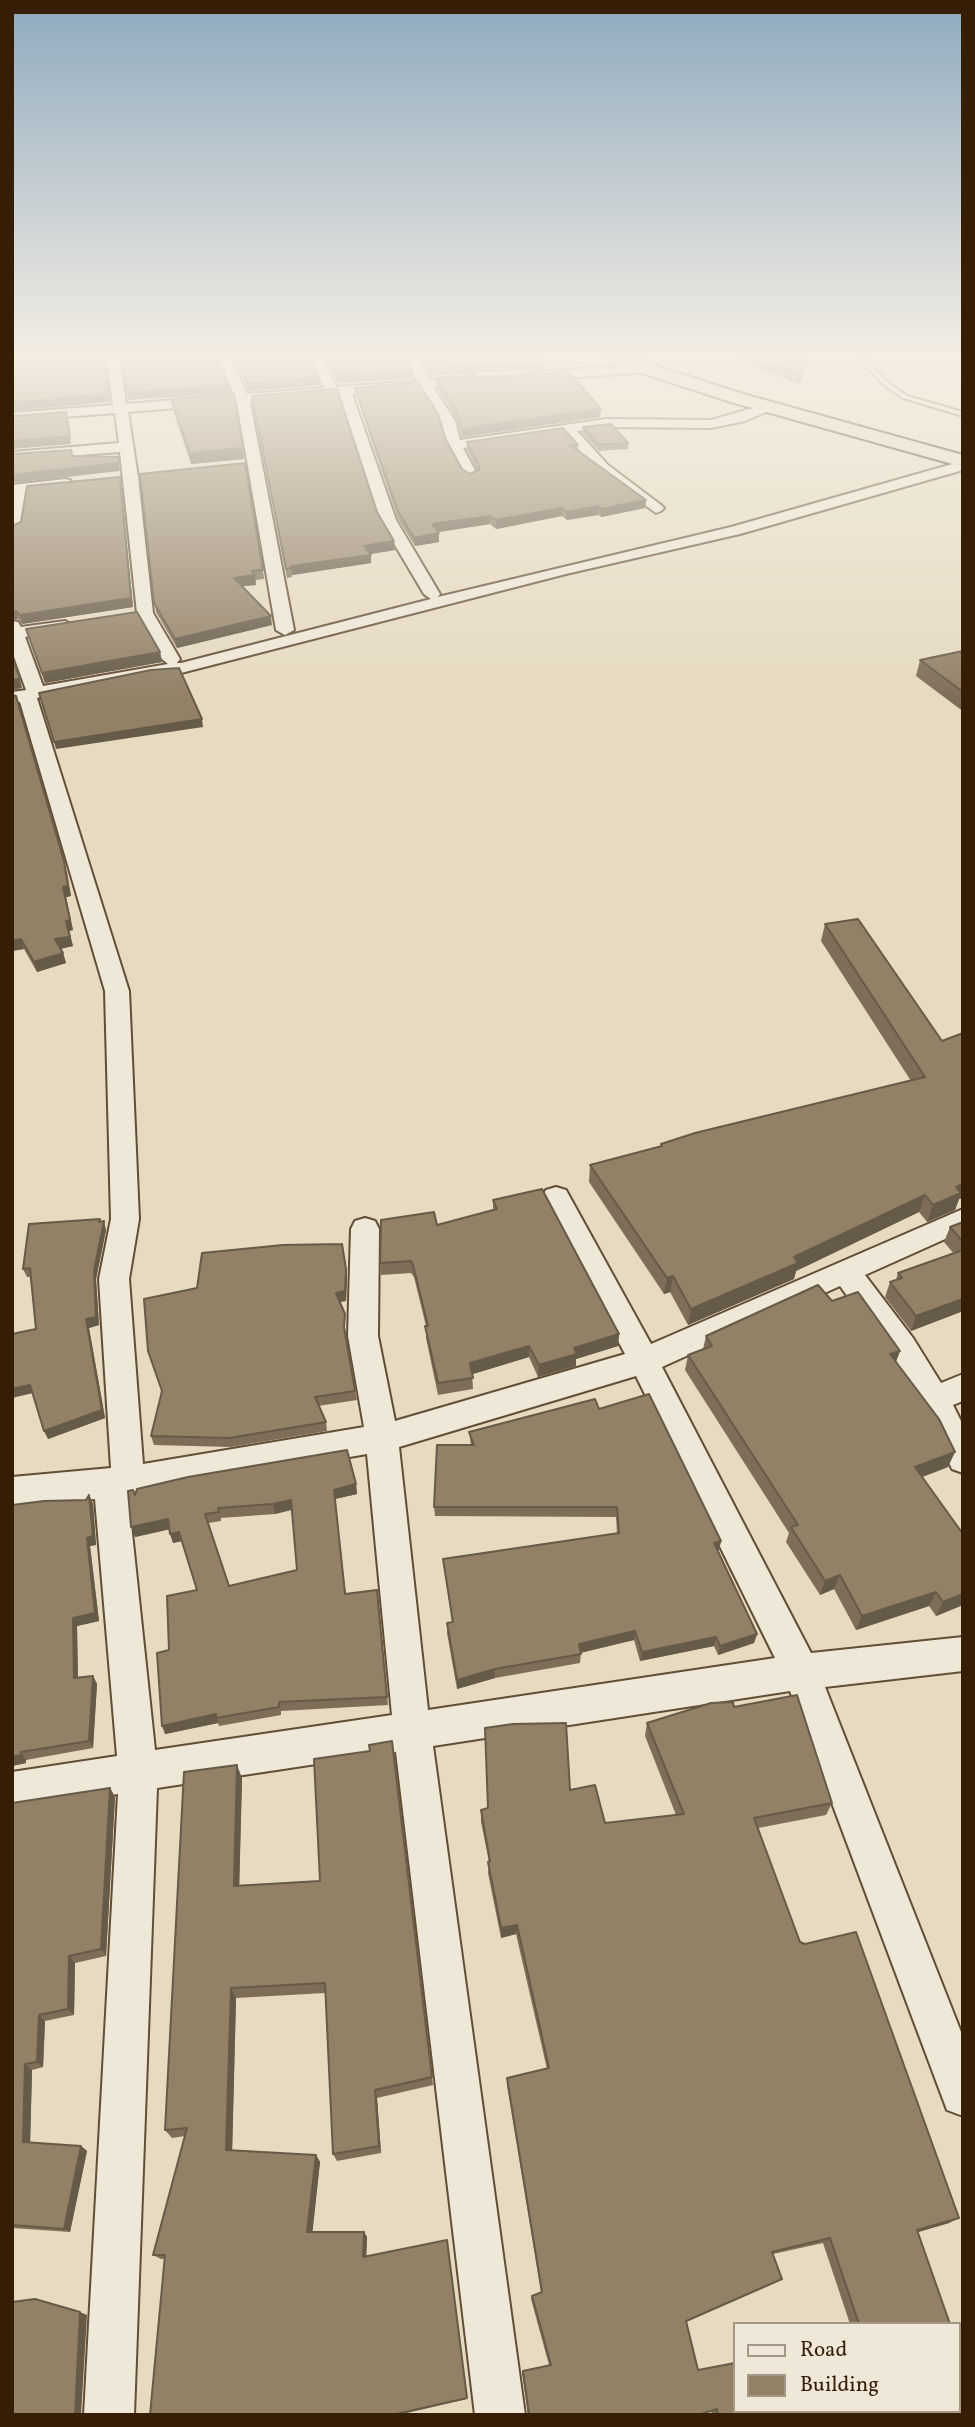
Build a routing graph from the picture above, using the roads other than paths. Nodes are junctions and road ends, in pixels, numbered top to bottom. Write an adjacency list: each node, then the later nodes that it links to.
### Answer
1 (131, 472): 17 (street)
2 (251, 472): 15 (street)
3 (369, 472): 13 (street)
4 (469, 472): 8 (street)
5 (609, 472): 11 (street)
6 (908, 472): 13 (street)
7 (914, 472): 18 (street)
8 (471, 476)
9 (82, 482): 10 (street)
10 (16, 488): 12 (street)
11 (656, 508)
12 (12, 530)
13 (432, 594): 15 (street)
14 (79, 623): 16 (street)
15 (285, 630): 17 (street)
16 (13, 631): 19 (street)
17 (171, 659): 18 (street)
18 (152, 670): 19 (street)
19 (25, 695): 29 (street)
20 (556, 1196): 24 (street)
21 (963, 1219): 23 (street)
22 (365, 1230): 27 (street)
23 (845, 1271): 24 (street); 26 (street)
24 (644, 1361): 27 (street); 32 (street)
25 (963, 1387): 26 (street)
26 (934, 1399): 28 (street)
27 (382, 1438): 29 (street); 33 (street)
28 (963, 1459)
29 (119, 1482): 30 (street); 34 (street)
30 (12, 1492)
31 (963, 1654): 32 (street)
32 (802, 1672): 33 (street); 36 (street)
33 (412, 1731): 34 (street); 38 (street)
34 (138, 1772): 35 (street); 37 (street)
35 (12, 1791)
36 (963, 2094)
37 (109, 2415)
38 (500, 2415)

